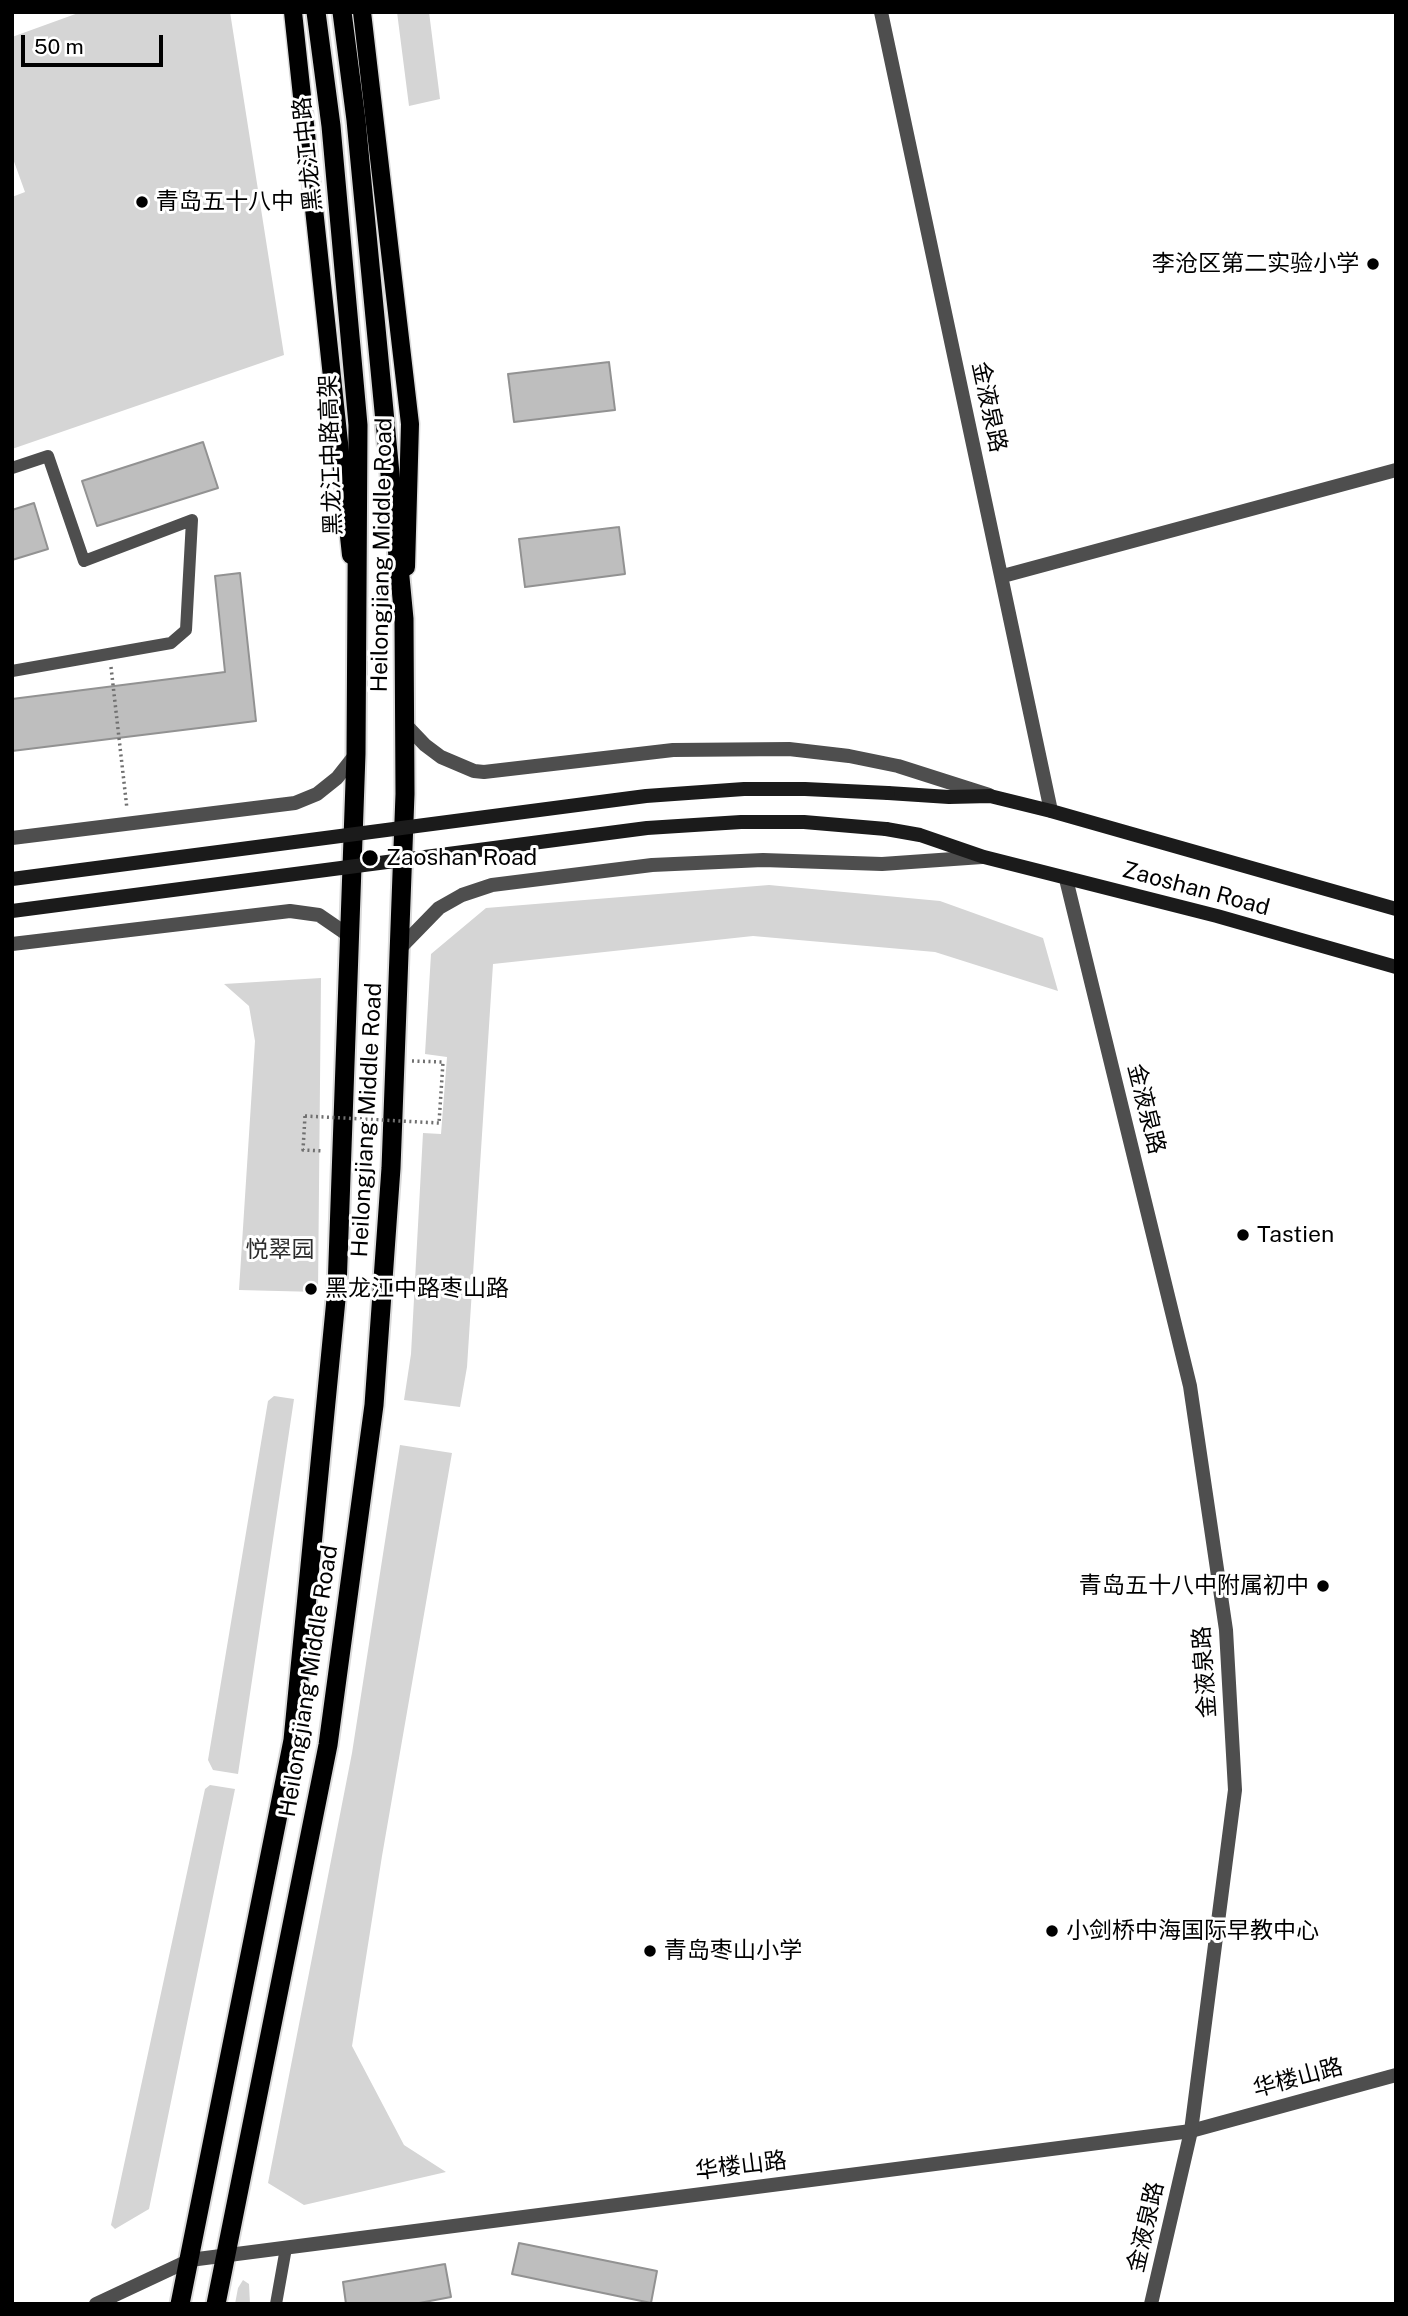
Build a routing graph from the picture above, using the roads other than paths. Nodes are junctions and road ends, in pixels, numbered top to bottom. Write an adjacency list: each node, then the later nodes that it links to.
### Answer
1 (293, 12): 10 (main road, Heilongjiang Middle Road)
2 (316, 12): 6 (highway, 黑龙江中路)
3 (342, 12): 11 (highway)
4 (362, 12): 11 (main road, Heilongjiang Middle Road)
5 (880, 12): 9 (street, 金液泉路)
6 (347, 290): 10 (highway, 黑龙江中路高架)
7 (12, 468): 12 (lane)
8 (1396, 470): 9 (street)
9 (1003, 576): 16 (street, 金液泉路)
10 (358, 618): 14 (highway, Heilongjiang Middle Road)
11 (404, 619): 13 (highway, Heilongjiang Middle Road)
12 (12, 671)
13 (405, 724): 15 (street, Zaoshan Road); 25 (highway, Heilongjiang Middle Road)
14 (356, 754): 17 (street); 23 (highway, Heilongjiang Middle Road)
15 (990, 796): 16 (main road, Zaoshan Road); 19 (main road, Zaoshan Road, bridge)
16 (1051, 811): 21 (main road, Zaoshan Road)
17 (12, 838)
18 (984, 857): 20 (main road, Zaoshan Road); 22 (main road, Zaoshan Road, bridge); 25 (street, Zaoshan Road)
19 (12, 879)
20 (1066, 879): 26 (main road, Zaoshan Road); 28 (street, 金液泉路)
21 (1396, 909)
22 (12, 911)
23 (351, 937): 24 (street); 31 (highway, Heilongjiang Middle Road)
24 (12, 944)
25 (401, 947): 30 (highway, Heilongjiang Middle Road)
26 (1396, 967)
27 (1396, 2075): 28 (street, 华楼山路)
28 (1191, 2131): 29 (street, 华楼山路); 36 (street, 金液泉路)
29 (286, 2248): 30 (street, 华楼山路); 35 (lane)
30 (226, 2256): 31 (street, 华楼山路); 34 (highway, Heilongjiang Middle Road)
31 (190, 2260): 32 (street, 华楼山路); 33 (highway, Heilongjiang Middle Road)
32 (96, 2304)
33 (180, 2304)
34 (216, 2304)
35 (276, 2304)
36 (1151, 2304)

